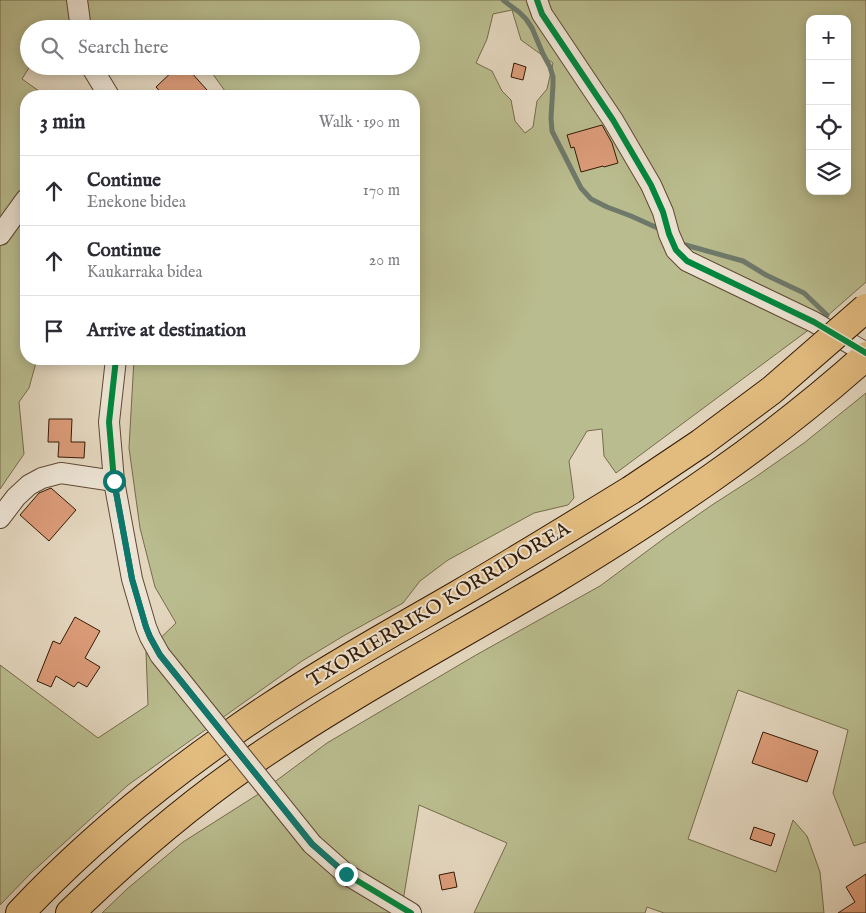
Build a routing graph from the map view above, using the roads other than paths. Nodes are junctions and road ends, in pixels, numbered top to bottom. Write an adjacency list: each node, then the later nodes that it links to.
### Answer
1 (77, 0): 3 (street)
2 (536, 0): 9 (street)
3 (80, 20)
4 (96, 75): 5 (street)
5 (105, 90)
6 (20, 207): 7 (street)
7 (0, 235)
8 (866, 308): 13 (highway, TXORIERRIKO KORRIDOREA, bridge)
9 (866, 354): 14 (highway, TXORIERRIKO KORRIDOREA)
10 (115, 365): 11 (street)
11 (114, 481): 12 (street); 15 (street, bridge)
12 (0, 518)
13 (20, 913)
14 (70, 913)
15 (410, 913)

